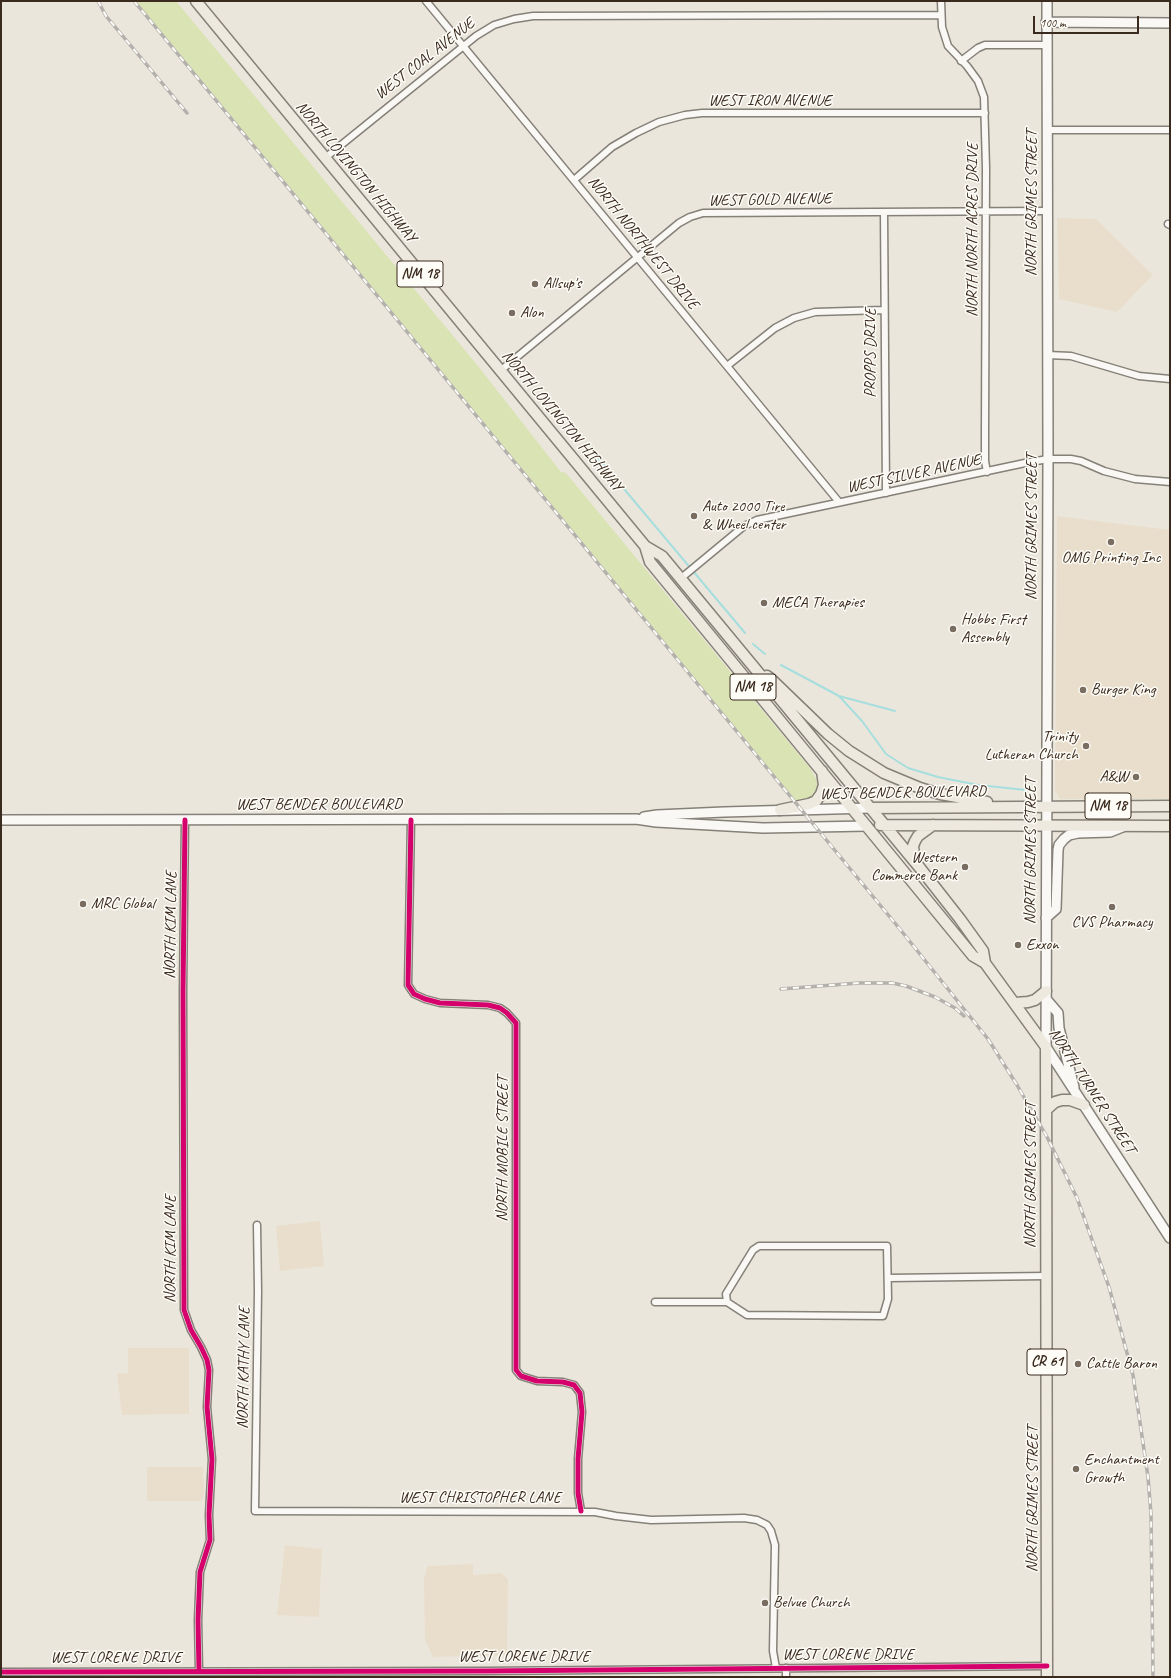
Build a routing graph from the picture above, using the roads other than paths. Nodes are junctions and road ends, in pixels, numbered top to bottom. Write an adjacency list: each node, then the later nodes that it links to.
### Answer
1 (196, 1): 14 (main road, NORTH LOVINGTON HIGHWAY / NM 18)
2 (426, 1): 9 (street, NORTH NORTHWEST DRIVE)
3 (941, 1): 5 (street, NORTH NORTH ACRES DRIVE)
4 (1046, 1): 6 (main road, NORTH GRIMES STREET / CR 61)
5 (941, 15): 9 (street, WEST COAL AVENUE); 10 (street, NORTH NORTH ACRES DRIVE)
6 (1046, 22): 7 (main road); 8 (main road, NORTH GRIMES STREET / CR 61)
7 (1170, 23)
8 (1046, 45): 10 (street); 12 (main road, NORTH GRIMES STREET / CR 61)
9 (464, 46): 14 (street, WEST COAL AVENUE); 15 (street, NORTH NORTHWEST DRIVE)
10 (961, 60): 11 (street, NORTH NORTH ACRES DRIVE)
11 (985, 113): 15 (street, WEST IRON AVENUE); 16 (street, NORTH NORTH ACRES DRIVE)
12 (1047, 130): 13 (street); 17 (main road, NORTH GRIMES STREET / CR 61)
13 (1170, 130)
14 (325, 158): 23 (main road, NORTH LOVINGTON HIGHWAY / NM 18)
15 (574, 180): 19 (street, NORTH NORTHWEST DRIVE)
16 (986, 211): 17 (street, WEST GOLD AVENUE); 18 (street, WEST GOLD AVENUE); 26 (street, NORTH NORTH ACRES DRIVE)
17 (1047, 211): 21 (main road, NORTH GRIMES STREET / CR 61)
18 (884, 212): 19 (street, WEST GOLD AVENUE); 20 (street, PROPPS DRIVE)
19 (638, 257): 22 (street, NORTH NORTHWEST DRIVE); 23 (street, WEST GOLD AVENUE)
20 (884, 310): 22 (street); 28 (street, PROPPS DRIVE)
21 (1047, 354): 24 (street); 25 (main road, NORTH GRIMES STREET / CR 61)
22 (728, 366): 29 (street, NORTH NORTHWEST DRIVE)
23 (500, 371): 30 (main road, NORTH LOVINGTON HIGHWAY / NM 18)
24 (1170, 379)
25 (1048, 460): 26 (street, WEST SILVER AVENUE); 27 (street, WEST SILVER AVENUE); 34 (main road, NORTH GRIMES STREET / CR 61)
26 (987, 472): 28 (street, WEST SILVER AVENUE)
27 (1170, 482)
28 (886, 493): 29 (street, WEST SILVER AVENUE)
29 (839, 502): 31 (street, WEST SILVER AVENUE)
30 (645, 546): 31 (main road, NORTH LOVINGTON HIGHWAY / NM 18); 33 (main road, NORTH LOVINGTON HIGHWAY / NM 18)
31 (680, 578): 32 (main road, NORTH LOVINGTON HIGHWAY / NM 18)
32 (756, 671): 36 (main road); 37 (main road, NORTH LOVINGTON HIGHWAY / NM 18)
33 (822, 771): 38 (main road, NORTH LOVINGTON HIGHWAY / NM 18); 39 (main road)
34 (1046, 806): 35 (main road, WEST BENDER BOULEVARD / NM 18); 36 (main road, WEST BENDER BOULEVARD / NM 18); 44 (main road, NORTH GRIMES STREET / CR 61)
35 (1170, 806)
36 (1010, 807): 37 (main road, WEST BENDER BOULEVARD / NM 18)
37 (870, 808): 38 (main road, WEST BENDER BOULEVARD); 45 (main road, NORTH TURNER STREET)
38 (853, 809): 39 (main road, WEST BENDER BOULEVARD); 48 (main road, NORTH LOVINGTON HIGHWAY / NM 18)
39 (780, 810): 40 (main road, WEST BENDER BOULEVARD)
40 (636, 819): 43 (main road, WEST BENDER BOULEVARD); 48 (main road, WEST BENDER BOULEVARD)
41 (1, 820): 42 (main road, WEST BENDER BOULEVARD)
42 (185, 820): 43 (main road, WEST BENDER BOULEVARD); 70 (street, NORTH KIM LANE)
43 (411, 820): 66 (street, NORTH MOBILE STREET)
44 (1046, 824): 46 (main road, WEST BENDER BOULEVARD / NM 18); 47 (main road, WEST BENDER BOULEVARD / NM 18); 51 (main road, NORTH GRIMES STREET / CR 61)
45 (884, 825): 46 (main road, WEST BENDER BOULEVARD / NM 18); 48 (main road, WEST BENDER BOULEVARD / NM 18); 50 (main road, NORTH TURNER STREET)
46 (933, 825): 50 (main road)
47 (1128, 825): 49 (main road, WEST BENDER BOULEVARD / NM 18); 51 (main road)
48 (867, 826): 52 (main road, NORTH TURNER STREET)
49 (1170, 826)
50 (920, 868): 52 (main road, NORTH TURNER STREET)
51 (1046, 918): 53 (main road, NORTH GRIMES STREET / CR 61)
52 (985, 963): 54 (main road, NORTH TURNER STREET)
53 (1046, 995): 54 (main road); 55 (main road, NORTH GRIMES STREET / CR 61); 56 (main road)
54 (1015, 1003): 55 (main road, NORTH TURNER STREET)
55 (1046, 1047): 56 (main road, NORTH TURNER STREET); 58 (main road, NORTH GRIMES STREET / CR 61)
56 (1075, 1092): 57 (main road, NORTH TURNER STREET)
57 (1084, 1105): 58 (main road); 60 (main road, NORTH TURNER STREET)
58 (1046, 1110): 61 (main road, NORTH GRIMES STREET / CR 61)
59 (257, 1225): 65 (street, NORTH KATHY LANE)
60 (1170, 1238)
61 (1047, 1276): 62 (street); 67 (main road, NORTH GRIMES STREET / CR 61)
62 (888, 1278): 64 (street); 64 (street)
63 (655, 1302): 64 (street)
64 (727, 1302)
65 (255, 1511): 66 (street, WEST CHRISTOPHER LANE)
66 (581, 1511): 68 (street, WEST CHRISTOPHER LANE)
67 (1047, 1666): 69 (street, WEST LORENE DRIVE); 75 (main road, NORTH GRIMES STREET / CR 61)
68 (776, 1668): 69 (street, WEST LORENE DRIVE); 73 (street, WEST LORENE DRIVE)
69 (786, 1668): 74 (street)
70 (199, 1671): 72 (street, WEST LORENE DRIVE); 73 (street, WEST LORENE DRIVE)
71 (1, 1672): 72 (street, WEST LORENE DRIVE)
72 (142, 1674)
73 (523, 1674)
74 (786, 1677)
75 (1047, 1677)

